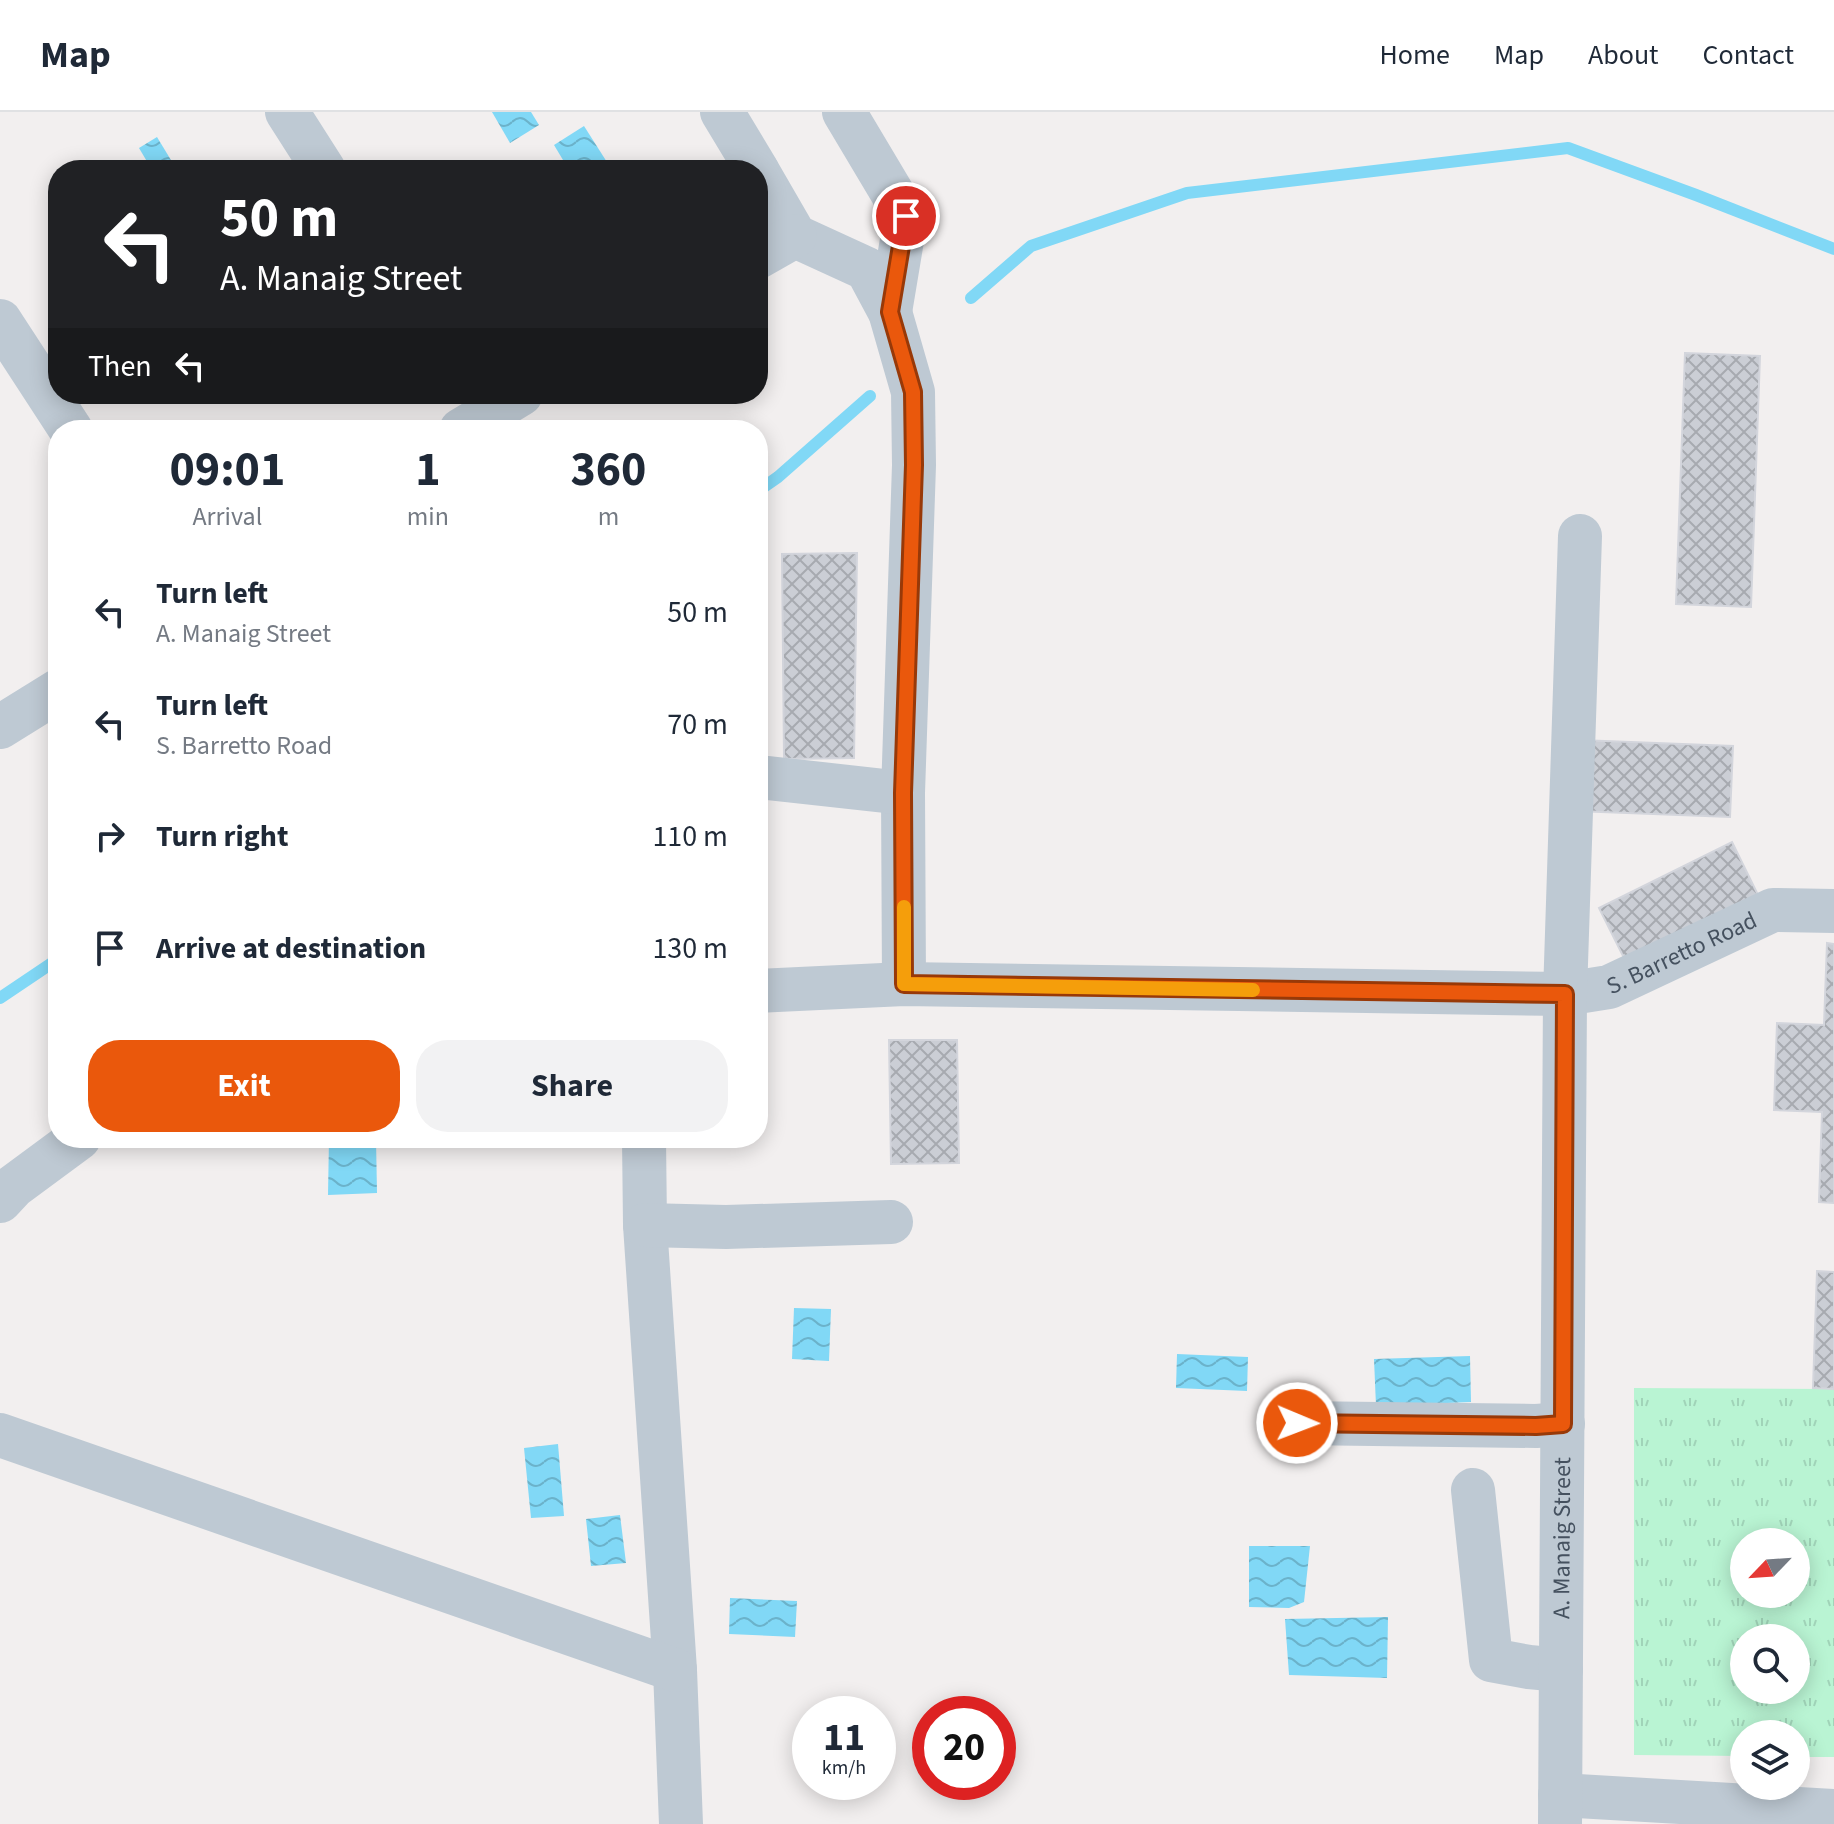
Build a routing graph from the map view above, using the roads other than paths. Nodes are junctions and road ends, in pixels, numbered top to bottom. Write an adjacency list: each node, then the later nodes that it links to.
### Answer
1 (287, 112): 4 (street)
2 (722, 112): 5 (street)
3 (844, 112): 9 (street)
4 (318, 160)
5 (750, 160)
6 (768, 190): 7 (street)
7 (795, 236): 8 (street); 9 (street)
8 (768, 251)
9 (890, 312): 18 (street)
10 (0, 321): 11 (street)
11 (48, 395)
12 (496, 404): 13 (street)
13 (470, 414)
14 (1580, 536): 22 (street, A. Manaig Street)
15 (48, 697): 16 (street)
16 (0, 727)
17 (768, 778): 18 (street)
18 (903, 793): 20 (street)
19 (1834, 911): 22 (street, S. Barretto Road)
20 (904, 984): 21 (street, S. Barretto Road); 22 (street, S. Barretto Road)
21 (768, 991)
22 (1565, 994): 29 (street, A. Manaig Street)
23 (65, 1148): 25 (street)
24 (644, 1148): 27 (street)
25 (0, 1201)
26 (891, 1222): 27 (street)
27 (645, 1225): 32 (street)
28 (1297, 1423): 29 (street)
29 (1563, 1424): 33 (street, A. Manaig Street)
30 (0, 1435): 32 (street)
31 (1473, 1490): 33 (street)
32 (675, 1670): 36 (street)
33 (1561, 1670): 34 (street, A. Manaig Street)
34 (1560, 1810): 35 (street, A. Manaig Street)
35 (1834, 1811)
36 (681, 1824)

